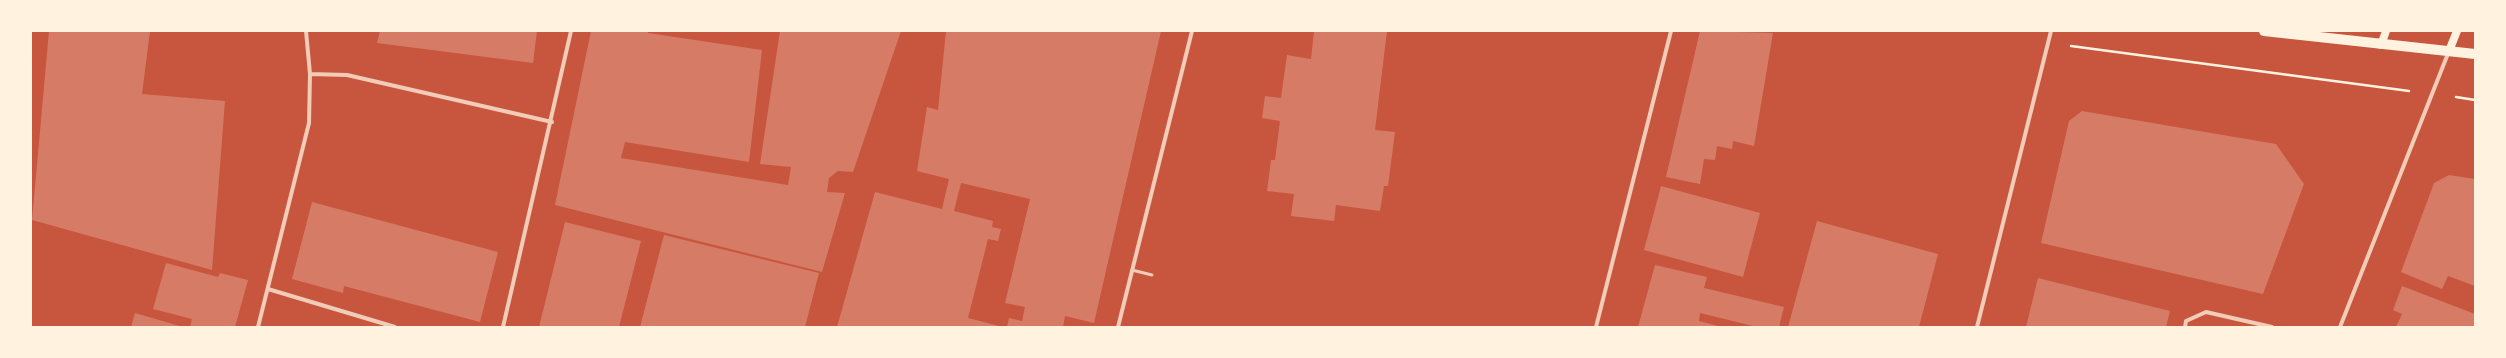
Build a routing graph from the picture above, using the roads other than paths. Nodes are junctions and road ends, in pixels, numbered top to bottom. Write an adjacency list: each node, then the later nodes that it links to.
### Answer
1 (306, 31): 12 (street)
2 (571, 31): 13 (street)
3 (1192, 31): 14 (street)
4 (1671, 31): 21 (street)
5 (2051, 31): 22 (street)
6 (2264, 31): 9 (main road)
7 (2386, 31): 9 (main road)
8 (2456, 31): 10 (main road)
9 (2381, 45): 10 (main road)
10 (2449, 51): 11 (main road); 25 (street)
11 (2475, 54)
12 (310, 74): 13 (street); 16 (street)
13 (552, 122): 19 (street)
14 (1132, 270): 15 (lane); 20 (street)
15 (1152, 275)
16 (268, 289): 17 (street); 18 (street)
17 (258, 327)
18 (396, 327)
19 (503, 327)
20 (1118, 327)
21 (1596, 327)
22 (1977, 327)
23 (2185, 327): 24 (street)
24 (2272, 327)
25 (2340, 327)

